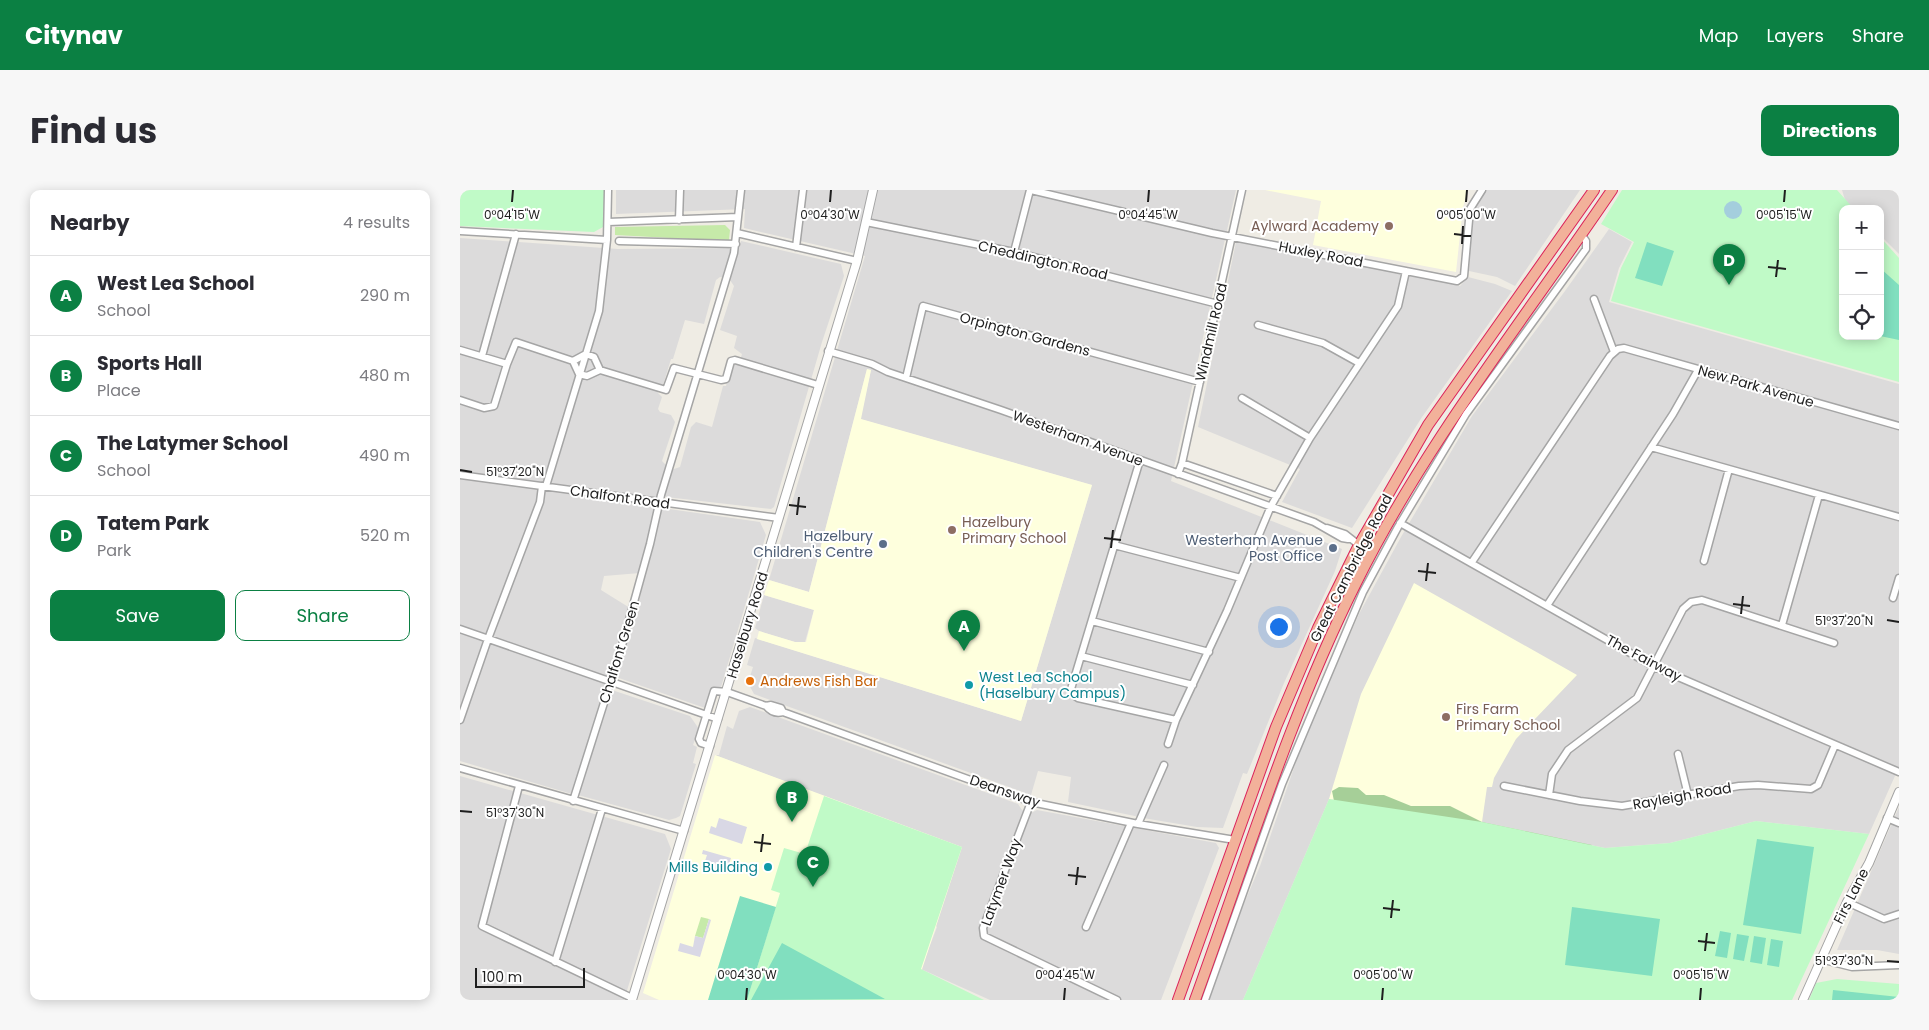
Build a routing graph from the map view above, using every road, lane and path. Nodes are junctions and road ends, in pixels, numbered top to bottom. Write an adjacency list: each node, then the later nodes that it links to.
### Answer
1 (608, 190): 13 (street)
2 (680, 190): 12 (street)
3 (741, 190): 11 (street, Chalfont Green)
4 (803, 190): 23 (street)
5 (873, 190): 14 (street, Haselbury Road)
6 (1030, 190): 19 (street, Huxley Road); 24 (street)
7 (1242, 190): 19 (street, Windmill Road)
8 (1482, 190): 26 (street, Huxley Road)
9 (1594, 190): 66 (highway, Great Cambridge Road)
10 (1612, 190): 18 (highway, Great Cambridge Road)
11 (738, 217): 12 (street); 16 (street, Chalfont Green)
12 (679, 220): 13 (street)
13 (608, 222): 20 (street)
14 (866, 222): 24 (street, Cheddington Road); 25 (street, Haselbury Road)
15 (460, 231): 17 (street)
16 (737, 233): 22 (street, Chalfont Green); 23 (street)
17 (516, 234): 20 (street); 34 (street)
18 (1581, 234): 64 (street); 95 (highway, Great Cambridge Road)
19 (1231, 236): 26 (street, Huxley Road); 28 (street, Windmill Road)
20 (607, 240): 33 (street)
21 (619, 241): 22 (street)
22 (736, 244): 40 (street, Chalfont Green)
23 (796, 247): 25 (street)
24 (1014, 252): 28 (street, Cheddington Road)
25 (856, 261): 31 (street, Haselbury Road)
26 (1406, 271): 36 (street)
27 (1594, 299): 32 (street)
28 (1218, 304): 43 (street, Windmill Road)
29 (1258, 325): 36 (street)
30 (460, 350): 34 (street)
31 (828, 351): 42 (street, Westerham Avenue); 44 (street, Haselbury Road)
32 (1614, 352): 39 (street, New Park Avenue); 68 (street)
33 (587, 355): 35 (street); 38 (street); 41 (street)
34 (482, 356): 37 (street)
35 (573, 361): 37 (street); 41 (street)
36 (1360, 363): 48 (street)
37 (507, 364): 46 (street)
38 (600, 370): 40 (street); 41 (street)
39 (1698, 370): 47 (street, New Park Avenue); 49 (street)
40 (698, 374): 44 (street); 60 (street, Chalfont Green)
41 (581, 375): 56 (street)
42 (906, 378): 43 (street, Orpington Gardens); 50 (street, Westerham Avenue)
43 (1200, 382): 51 (street, Windmill Road)
44 (818, 385): 63 (street, Haselbury Road)
45 (1242, 398): 48 (street)
46 (460, 400)
47 (1899, 426)
48 (1310, 438): 58 (street)
49 (1651, 447): 52 (street); 72 (street)
50 (1140, 460): 53 (street, Westerham Avenue); 65 (street)
51 (1182, 463): 53 (street, Windmill Road); 55 (street)
52 (1729, 470): 59 (street); 67 (street)
53 (1178, 474): 57 (street, Westerham Avenue)
54 (460, 475): 56 (street, Chalfont Road)
55 (1228, 479): 57 (street); 58 (street)
56 (544, 486): 60 (street, Chalfont Road); 76 (street)
57 (1224, 490): 61 (street, Westerham Avenue)
58 (1277, 496): 61 (street)
59 (1820, 496): 62 (street); 74 (street)
60 (660, 502): 63 (street, Chalfont Road); 81 (street, Chalfont Green)
61 (1271, 506): 66 (street, Westerham Avenue); 69 (street)
62 (1899, 517)
63 (779, 518): 83 (street, Haselbury Road)
64 (1400, 523): 68 (street, The Fairway); 95 (street)
65 (1114, 545): 69 (street); 73 (street)
66 (1359, 545): 109 (highway, Great Cambridge Road)
67 (1704, 561)
68 (1472, 562): 72 (street, The Fairway)
69 (1240, 578): 78 (street)
70 (1899, 578): 71 (street)
71 (1893, 598)
72 (1548, 604): 80 (street, The Fairway)
73 (1092, 621): 78 (street); 79 (street)
74 (1782, 625): 77 (street); 80 (street)
75 (460, 629): 76 (street)
76 (488, 639): 81 (street); 86 (street)
77 (1834, 642)
78 (1209, 652): 82 (street)
79 (1081, 656): 82 (street); 87 (street)
80 (1656, 667): 89 (street, The Fairway); 99 (street)
81 (611, 682): 84 (street); 101 (street, Chalfont Green)
82 (1193, 685): 87 (street)
83 (726, 692): 84 (street); 85 (street, Haselbury Road); 102 (street, Deansway)
84 (706, 716): 85 (street); 90 (street)
85 (718, 719): 90 (street, Haselbury Road)
86 (460, 720)
87 (1176, 720): 88 (street)
88 (1168, 744)
89 (1835, 745): 94 (street, The Fairway); 100 (street, Rayleigh Road)
90 (710, 746): 108 (street, Haselbury Road)
91 (1678, 754): 100 (street)
92 (1164, 765): 107 (street)
93 (460, 768): 96 (street)
94 (1899, 772)
95 (1279, 777): 119 (highway, Great Cambridge Road); 120 (street)
96 (519, 786): 101 (street); 114 (street)
97 (1504, 786): 99 (street, Rayleigh Road)
98 (1899, 792): 104 (street, Firs Lane)
99 (1549, 795): 100 (street, Rayleigh Road)
100 (1688, 795)
101 (573, 801): 103 (street)
102 (1031, 802): 105 (street, Deansway); 117 (street, Latymer Way)
103 (602, 809): 108 (street); 114 (street)
104 (1887, 818): 106 (street); 110 (street, Firs Lane)
105 (1131, 823): 107 (street, Deansway); 112 (street)
106 (1899, 823)
107 (1138, 824): 109 (street, Deansway)
108 (684, 831): 116 (street, Haselbury Road)
109 (1235, 840): 118 (highway, Great Cambridge Road)
110 (1847, 902): 111 (street); 113 (street, Firs Lane)
111 (1899, 915)
112 (1086, 927)
113 (1820, 959): 115 (street); 121 (street, Firs Lane)
114 (555, 962): 116 (street)
115 (1899, 965)
116 (632, 999)
117 (1117, 1000)
118 (1178, 1000)
119 (1195, 1000)
120 (1205, 1000)
121 (1803, 1000)

